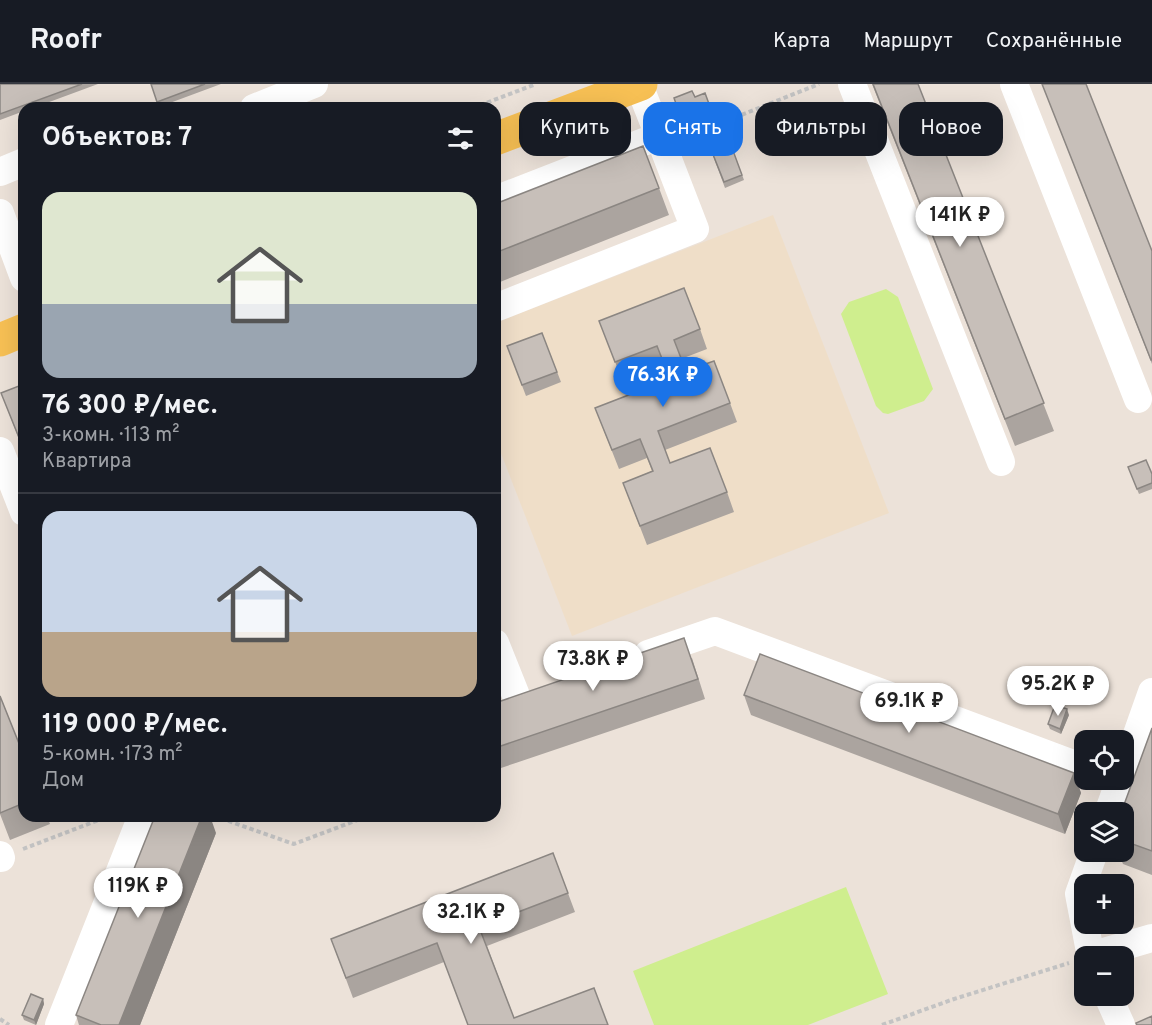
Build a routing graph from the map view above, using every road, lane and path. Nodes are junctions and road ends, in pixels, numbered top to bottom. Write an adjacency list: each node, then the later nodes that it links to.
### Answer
1 (314, 84): 7 (lane)
2 (536, 84): 8 (path)
3 (640, 84): 9 (lane); 11 (main road)
4 (819, 84): 10 (path)
5 (852, 84): 24 (lane)
6 (1014, 84): 22 (lane)
7 (269, 102)
8 (489, 102)
9 (647, 102)
10 (743, 111)
11 (501, 137)
12 (643, 147): 16 (lane)
13 (667, 156): 19 (lane)
14 (18, 164): 15 (lane)
15 (0, 172)
16 (501, 198)
17 (0, 213): 18 (lane)
18 (18, 262)
19 (501, 306)
20 (18, 332): 21 (main road)
21 (0, 340)
22 (1138, 399)
23 (0, 452): 25 (lane)
24 (1001, 462)
25 (18, 497)
26 (501, 658): 29 (lane)
27 (627, 661): 31 (lane)
28 (1152, 692): 30 (lane)
29 (517, 698)
30 (1134, 743)
31 (1074, 764)
32 (93, 822): 36 (path)
33 (140, 822): 45 (lane)
34 (231, 822): 35 (path)
35 (352, 822)
36 (1, 856)
37 (1090, 862): 39 (lane)
38 (1152, 938): 40 (lane)
39 (1084, 946)
40 (1125, 946)
41 (1074, 961): 46 (path)
42 (1112, 1006): 47 (lane)
43 (0, 1019): 44 (path)
44 (9, 1025)
45 (59, 1025)
46 (882, 1025)
47 (1121, 1025)

